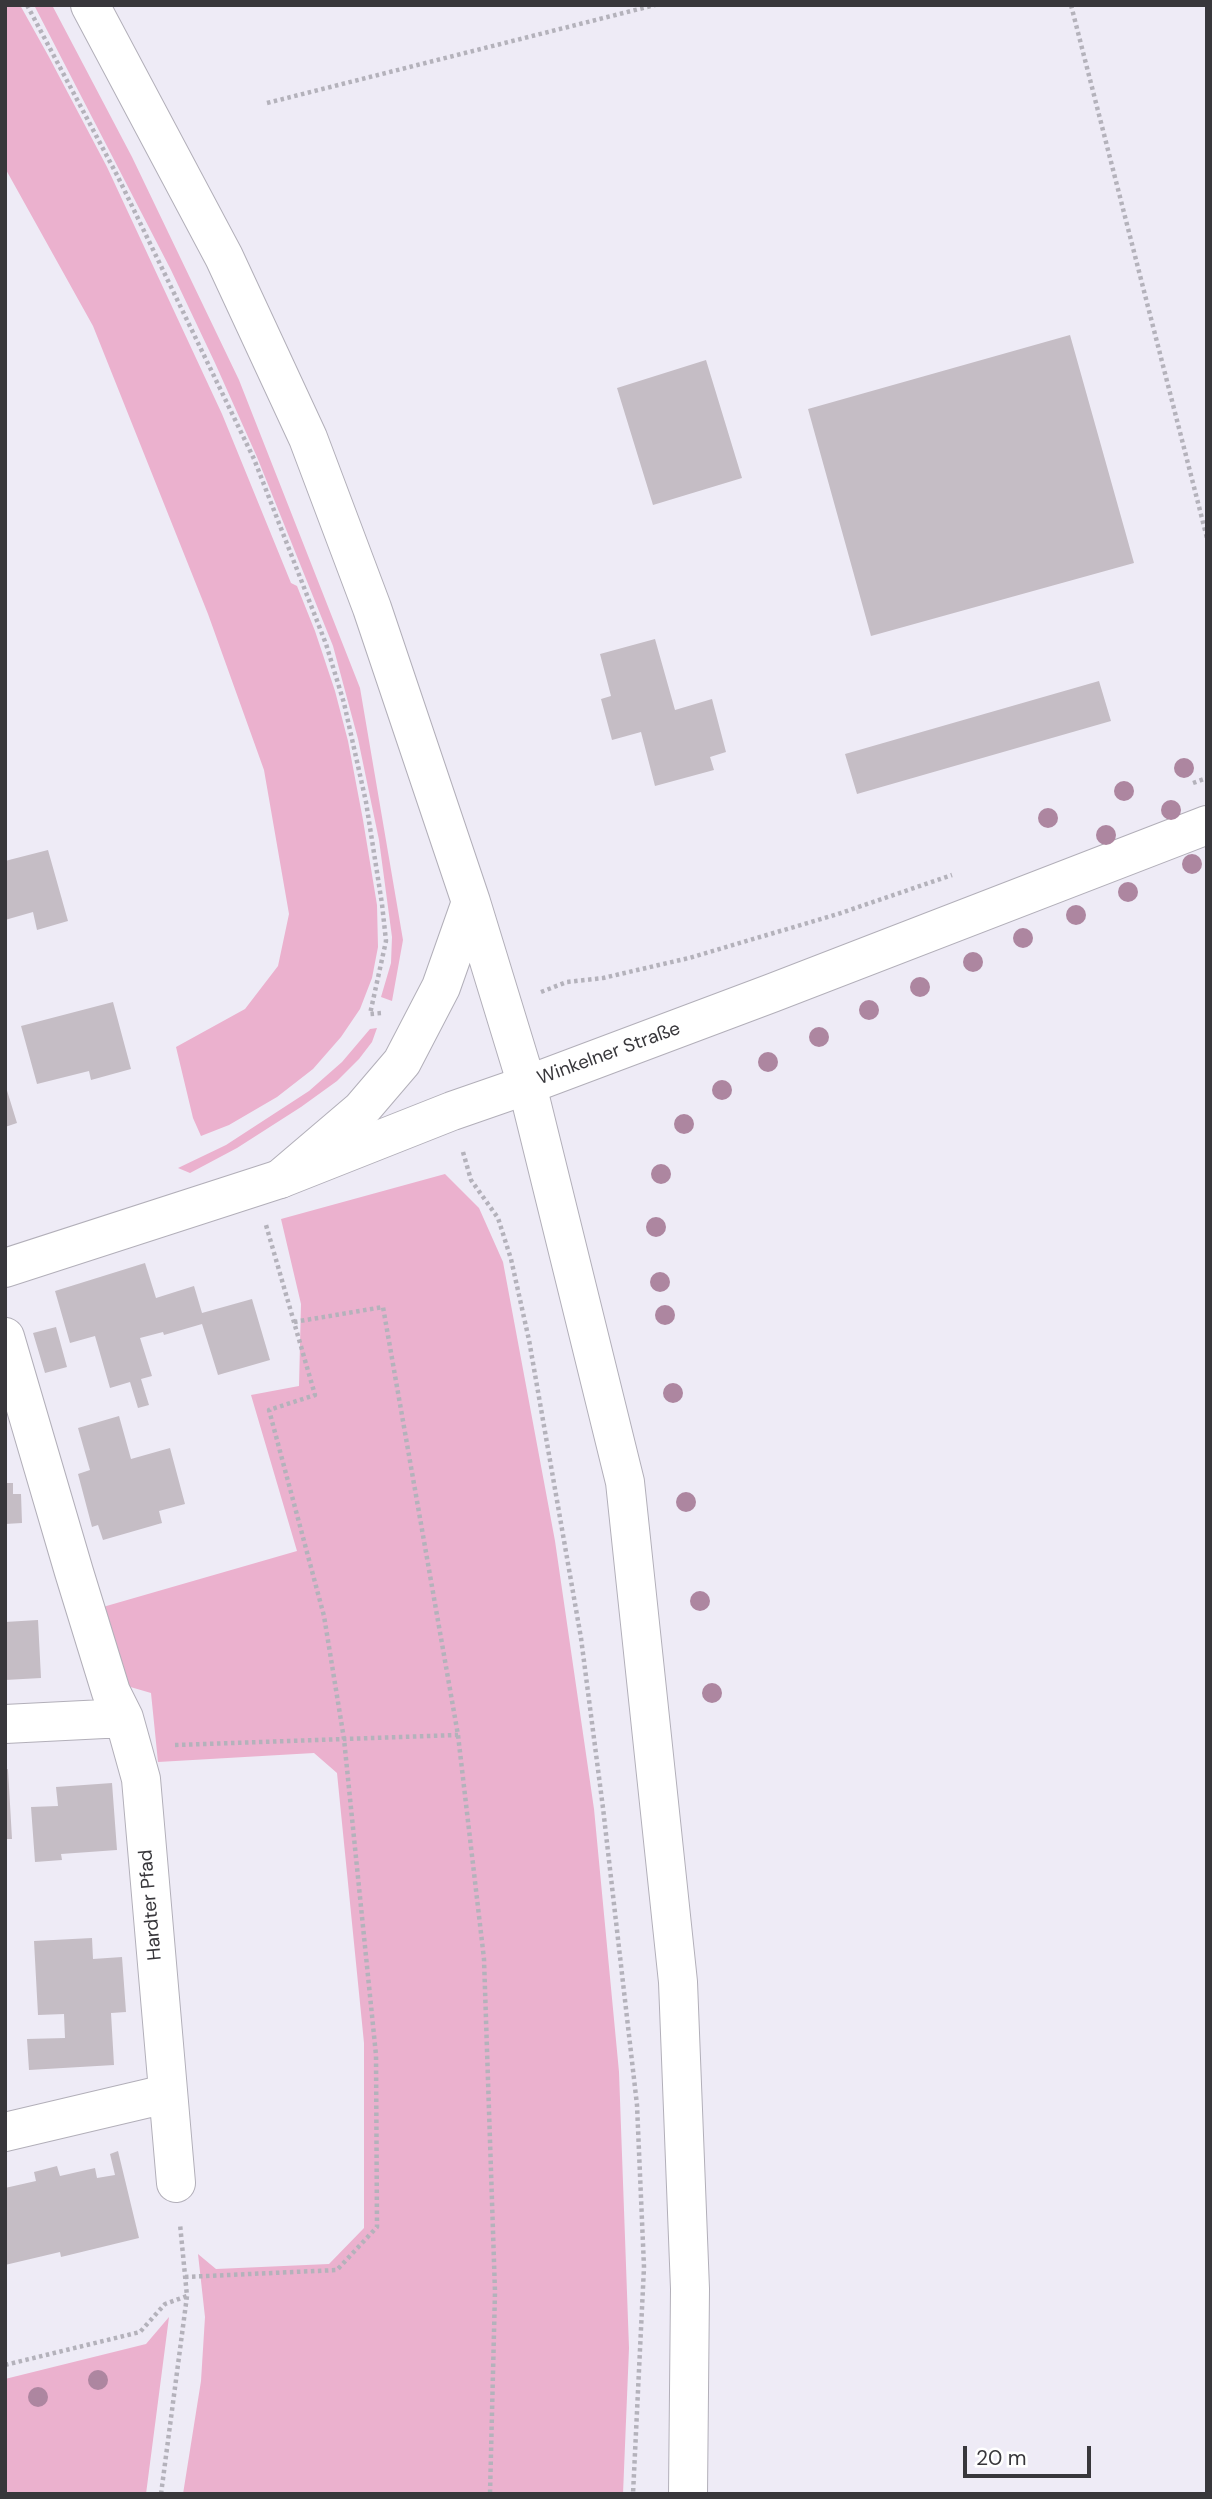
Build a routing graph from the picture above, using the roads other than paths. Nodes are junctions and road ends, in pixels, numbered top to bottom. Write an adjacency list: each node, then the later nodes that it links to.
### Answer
1 (90, 5): 3 (main road)
2 (1207, 825): 4 (main road, Winkelner Straße)
3 (471, 902): 4 (main road); 5 (main road)
4 (527, 1084): 5 (main road, Winkelner Straße); 13 (main road)
5 (268, 1183): 6 (main road, Winkelner Straße)
6 (5, 1268)
7 (5, 1337): 9 (main road, Hardter Pfad)
8 (5, 1724): 9 (main road)
9 (128, 1732): 10 (main road, Hardter Pfad)
10 (166, 2094): 11 (main road); 12 (main road, Hardter Pfad)
11 (5, 2132)
12 (176, 2183)
13 (688, 2494)

